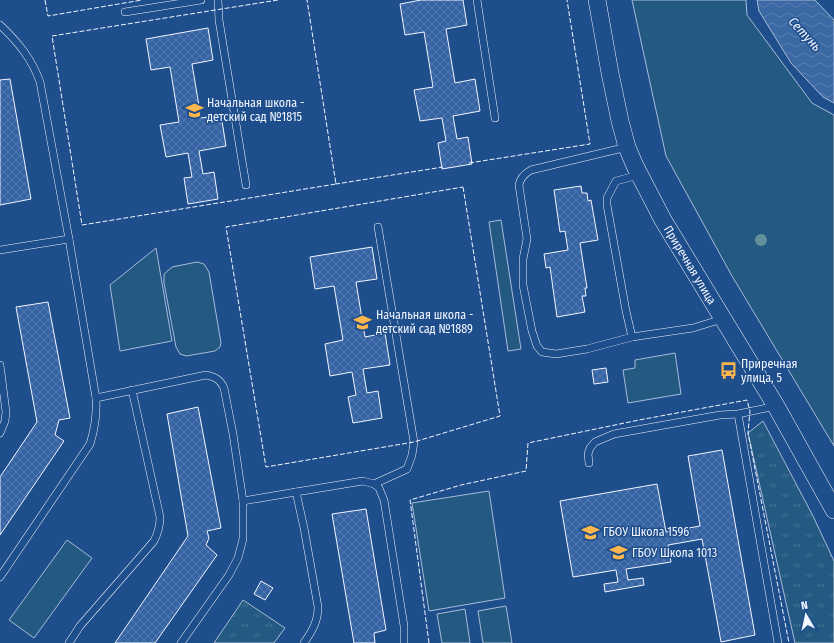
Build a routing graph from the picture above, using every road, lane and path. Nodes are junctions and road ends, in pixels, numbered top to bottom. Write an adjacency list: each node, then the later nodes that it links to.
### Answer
1 (201, 0): 5 (lane)
2 (218, 0): 10 (lane)
3 (477, 0): 7 (lane)
4 (597, 0): 8 (street, Приречная улица)
5 (125, 12)
6 (0, 25): 12 (lane)
7 (495, 118)
8 (627, 147): 9 (street, Приречная улица); 15 (lane)
9 (639, 175): 14 (street, Приречная улица); 15 (lane)
10 (246, 185)
11 (378, 227): 23 (lane)
12 (69, 239): 13 (lane); 18 (lane)
13 (0, 250)
14 (722, 319): 15 (lane); 19 (street, Приречная улица)
15 (632, 337)
16 (0, 365): 21 (lane)
17 (132, 390): 18 (lane); 25 (lane); 28 (lane)
18 (96, 398): 27 (lane)
19 (776, 406): 20 (lane); 26 (street, Приречная улица)
20 (738, 414): 22 (lane); 32 (lane)
21 (0, 433)
22 (589, 463)
23 (374, 484): 24 (lane); 31 (lane)
24 (296, 492): 25 (lane); 30 (lane)
25 (243, 501): 29 (lane)
26 (834, 510)
27 (0, 577)
28 (69, 643)
29 (181, 643)
30 (304, 643)
31 (404, 643)
32 (778, 643)

